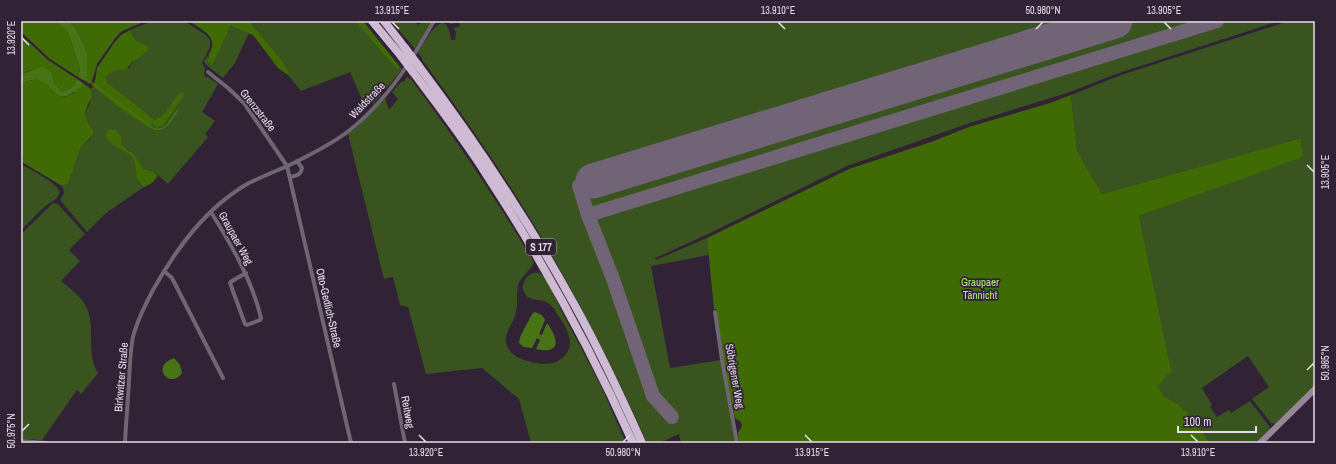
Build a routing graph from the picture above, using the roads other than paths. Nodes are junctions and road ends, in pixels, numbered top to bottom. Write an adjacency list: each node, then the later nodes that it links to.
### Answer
1 (372, 21): 20 (highway, S 177, bridge)
2 (384, 21): 21 (highway, S 177, bridge)
3 (434, 21): 5 (street, Waldstraße)
4 (208, 72): 6 (street, Grenzstraße)
5 (297, 161): 6 (street, Waldstraße); 7 (street)
6 (287, 166): 7 (street, Otto-Gedlich-Straße); 8 (street, Birkwitzer Straße)
7 (290, 177): 18 (street, Otto-Gedlich-Straße)
8 (211, 212): 9 (street, Birkwitzer Straße); 10 (street, Graupaer Weg)
9 (164, 271): 12 (street); 17 (street, Birkwitzer Straße)
10 (246, 274): 10 (street, Graupaer Weg)
11 (715, 312): 22 (street, Söbrigener Weg)
12 (223, 378)
13 (394, 384): 19 (street, Reitweg)
14 (1315, 389): 23 (street)
15 (21, 442): 16 (street)
16 (46, 443)
17 (125, 443)
18 (351, 443)
19 (405, 443)
20 (633, 443)
21 (642, 443)
22 (737, 443)
23 (1260, 443)

